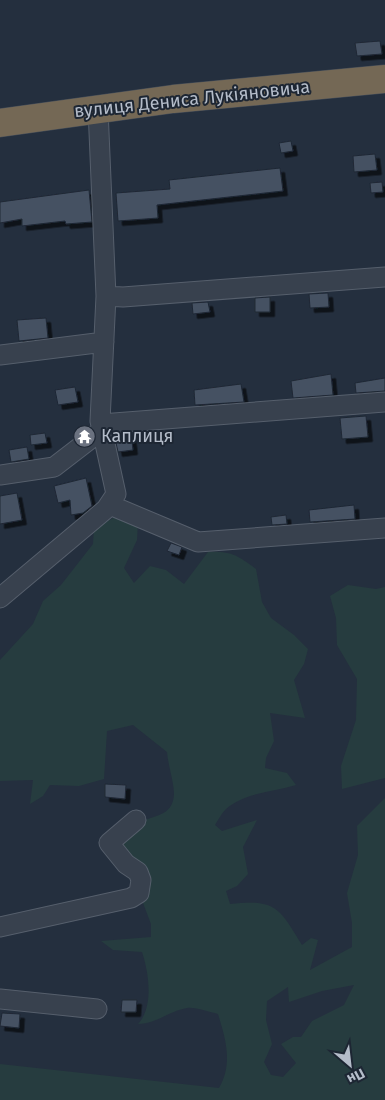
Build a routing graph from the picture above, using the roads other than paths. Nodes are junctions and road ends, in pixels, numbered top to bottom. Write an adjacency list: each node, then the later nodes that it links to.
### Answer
1 (385, 80): 2 (highway, вулиця Дениса Лукіяновича)
2 (98, 109): 3 (highway, вулиця Дениса Лукіяновича); 5 (street)
3 (0, 123)
4 (385, 278): 5 (street)
5 (106, 296): 6 (street)
6 (104, 342): 7 (street); 9 (street)
7 (0, 355)
8 (385, 402): 9 (street)
9 (101, 427): 10 (street); 11 (street)
10 (0, 475)
11 (110, 505): 12 (street); 13 (street)
12 (385, 528)
13 (0, 598)
14 (136, 820): 15 (street)
15 (0, 926)
16 (0, 999): 17 (street)
17 (97, 1009)

